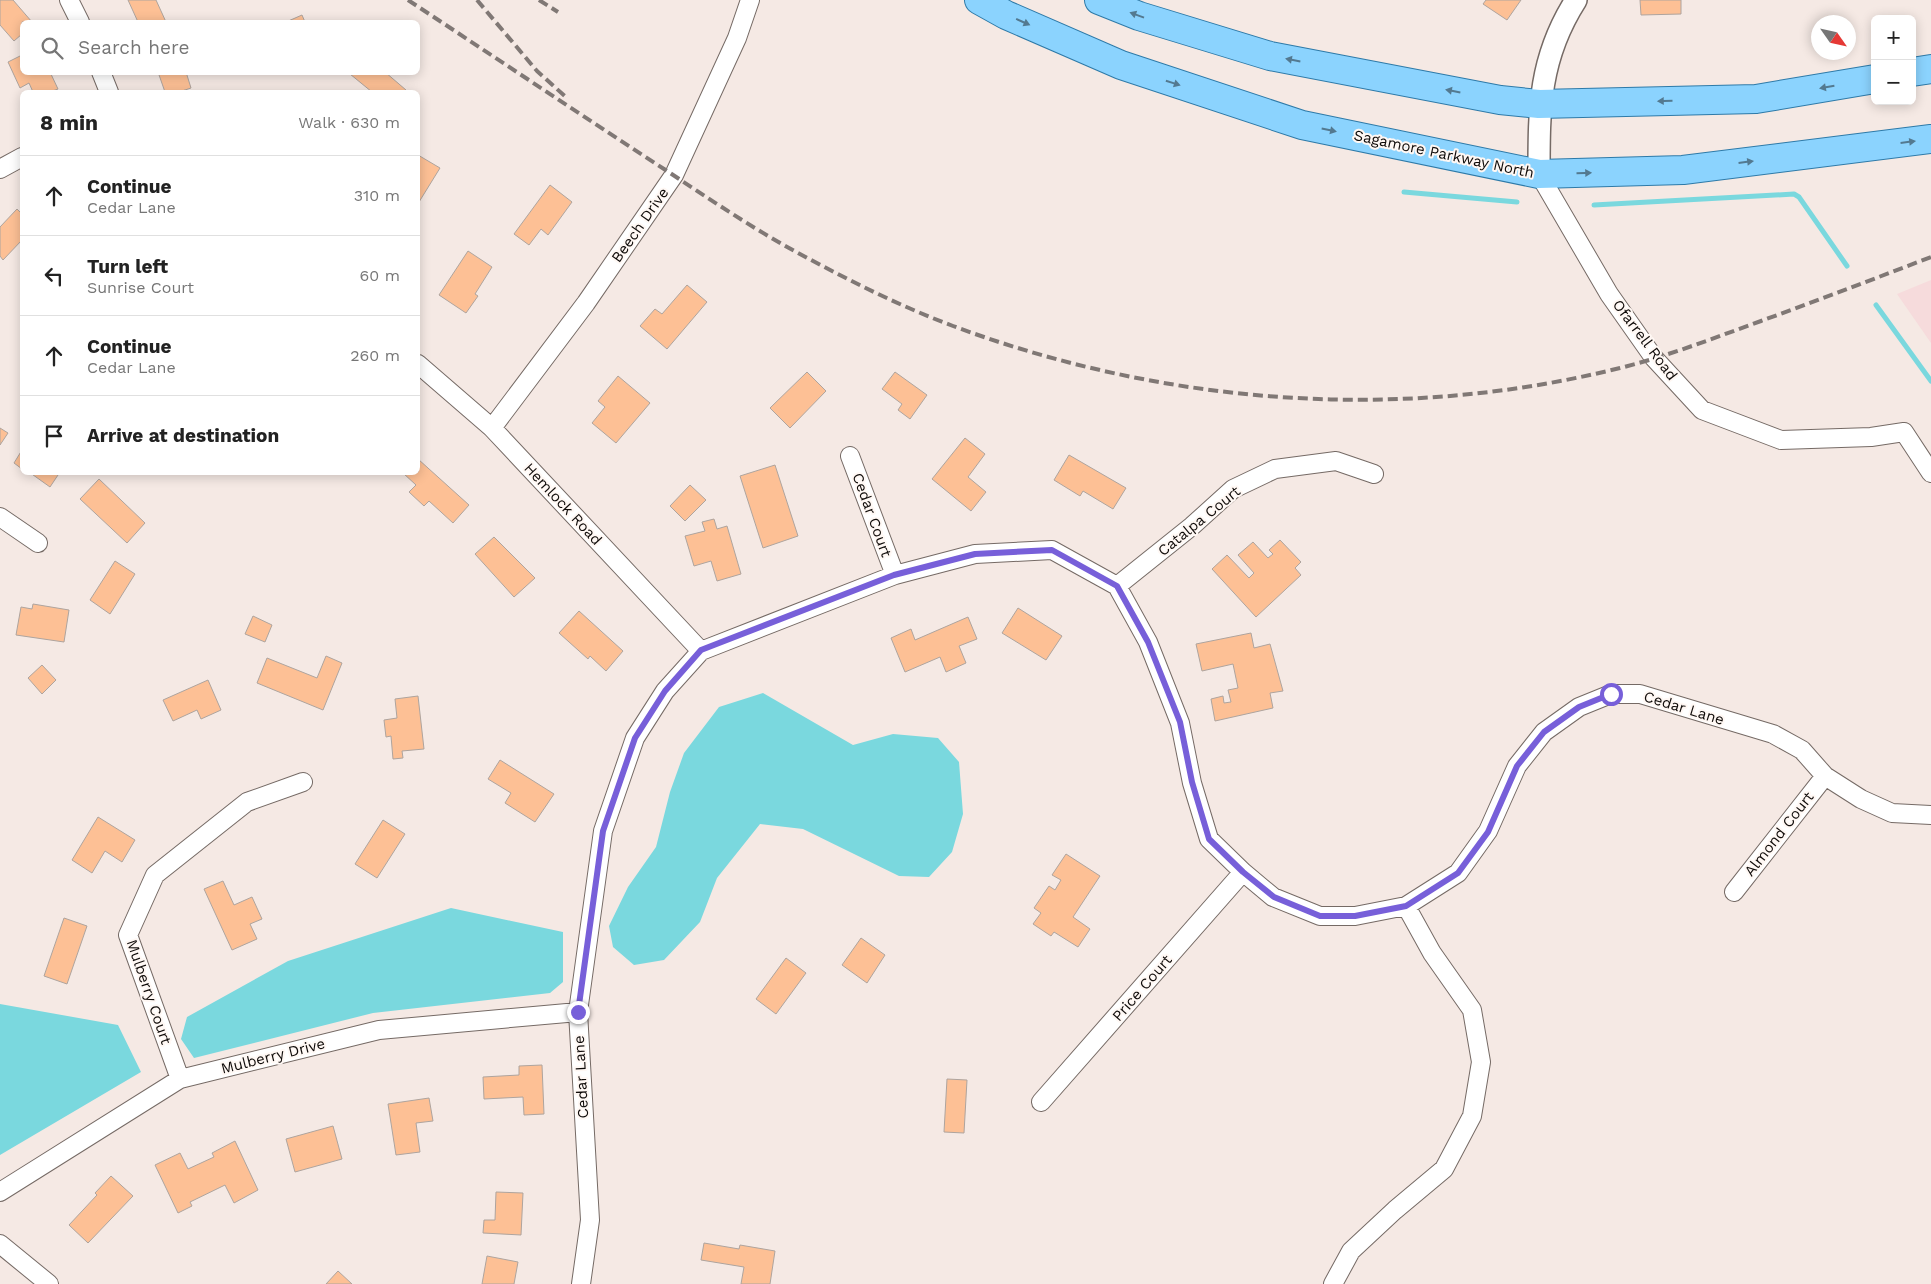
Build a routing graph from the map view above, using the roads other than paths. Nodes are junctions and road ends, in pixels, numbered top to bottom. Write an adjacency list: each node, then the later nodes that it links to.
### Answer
1 (69, 0): 6 (street)
2 (750, 0): 18 (street, Beech Drive)
3 (979, 0): 16 (main road, Sagamore Parkway North, one-way to 16)
4 (1100, 0): 12 (main road, one-way to 4)
5 (1576, 0): 12 (street)
6 (79, 20)
7 (1931, 69): 8 (main road)
8 (1916, 71)
9 (102, 75): 11 (street)
10 (1871, 80): 12 (main road, one-way to 12)
11 (108, 90)
12 (1539, 104): 16 (street)
13 (1931, 139): 16 (main road, Sagamore Parkway North, one-way to 13)
14 (20, 158): 15 (street)
15 (0, 169)
16 (1538, 174): 20 (street, Ofarrell Road)
17 (420, 366): 18 (street, Hemlock Road)
18 (492, 428): 26 (street, Hemlock Road)
19 (850, 456): 24 (street, Cedar Court)
20 (1931, 473)
21 (1374, 474): 25 (street, Catalpa Court)
22 (0, 517): 23 (street)
23 (38, 543)
24 (894, 575): 25 (street, Cedar Lane); 26 (street, Cedar Lane)
25 (1117, 586): 30 (street, Cedar Lane)
26 (701, 650): 33 (street, Cedar Lane)
27 (1825, 776): 29 (street, Cedar Lane); 31 (street, Almond Court); 32 (street, Cedar Lane)
28 (303, 782): 34 (street, Mulberry Court)
29 (1931, 815)
30 (1243, 872): 32 (street, Cedar Lane); 35 (street, Price Court)
31 (1734, 892)
32 (1406, 906): 40 (street)
33 (578, 1012): 34 (street, Mulberry Drive); 39 (street, Cedar Lane)
34 (180, 1079): 36 (street, Mulberry Drive)
35 (1041, 1102)
36 (0, 1192)
37 (0, 1244): 38 (street)
38 (49, 1284)
39 (581, 1284)
40 (1333, 1284)

